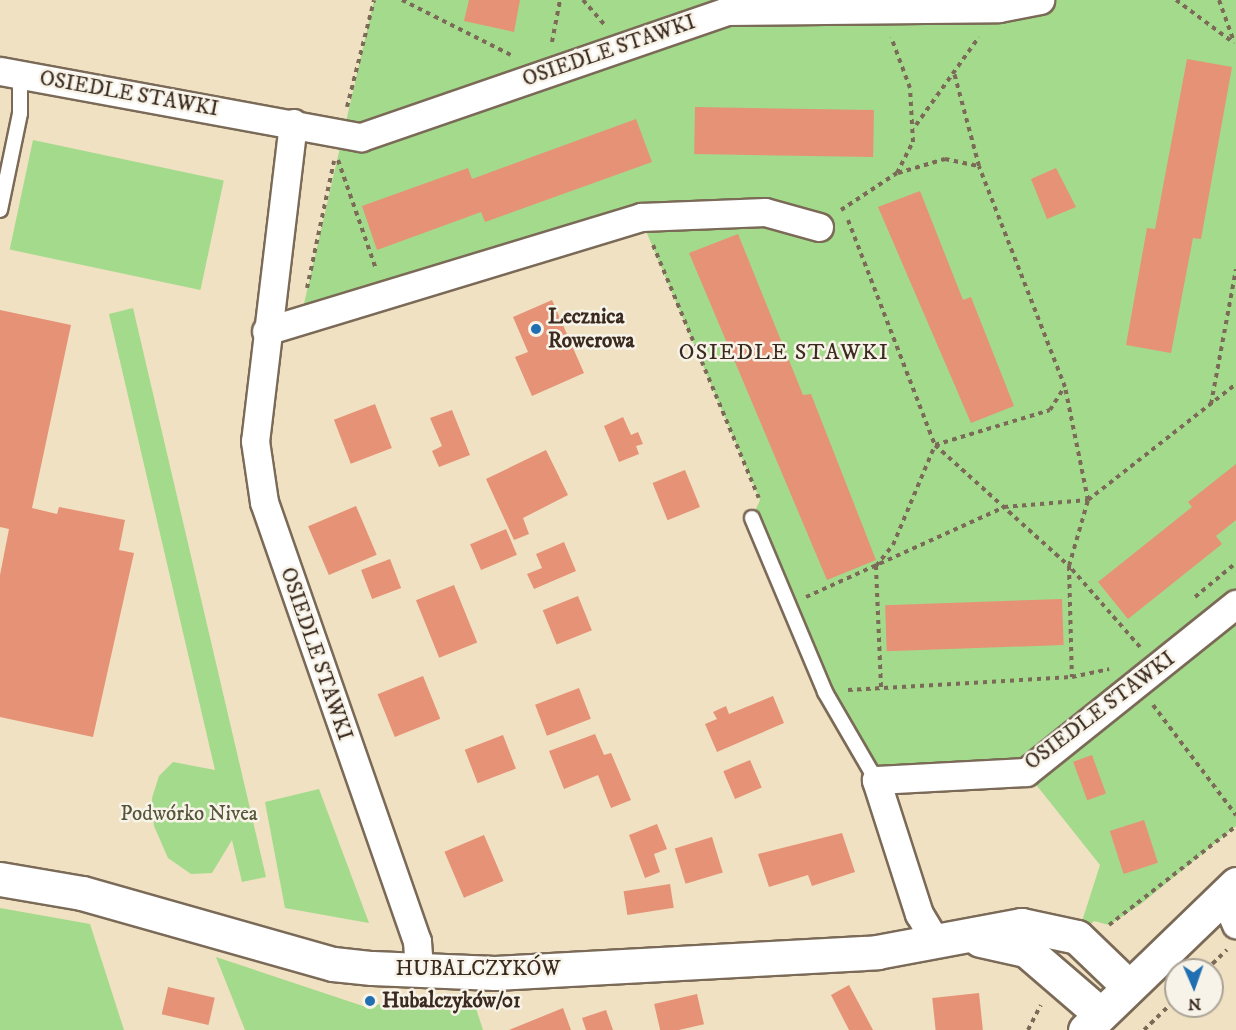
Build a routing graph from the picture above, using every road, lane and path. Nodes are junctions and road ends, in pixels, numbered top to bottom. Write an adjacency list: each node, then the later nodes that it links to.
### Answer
1 (374, 0): 15 (path)
2 (402, 0): 11 (path)
3 (560, 0): 11 (path)
4 (1040, 0): 8 (street, OSIEDLE STAWKI)
5 (1176, 0): 9 (path)
6 (1219, 0): 9 (path)
7 (880, 8): 8 (street, OSIEDLE STAWKI); 11 (street, OSIEDLE STAWKI); 14 (path)
8 (999, 8): 12 (path)
9 (1235, 44)
10 (10, 73): 13 (street, OSIEDLE STAWKI); 19 (lane)
11 (547, 73): 15 (street, OSIEDLE STAWKI)
12 (954, 74): 14 (path); 16 (path)
13 (293, 123): 15 (street, OSIEDLE STAWKI); 25 (street, OSIEDLE STAWKI)
14 (915, 126): 17 (path)
15 (340, 133)
16 (978, 166): 17 (path); 27 (path)
17 (897, 173): 18 (path)
18 (844, 208): 21 (path); 29 (path)
19 (0, 210)
20 (640, 217): 21 (street); 23 (street); 32 (path)
21 (819, 227)
22 (1236, 269): 28 (path)
23 (385, 295): 24 (street); 24 (path)
24 (300, 321): 25 (street)
25 (266, 331): 56 (street, OSIEDLE STAWKI)
26 (1236, 384): 28 (path)
27 (1065, 387): 29 (path); 30 (path)
28 (1211, 404): 30 (path)
29 (935, 445): 31 (path); 33 (path)
30 (1088, 500): 31 (path); 34 (path)
31 (1004, 507): 33 (path); 34 (path)
32 (752, 518): 35 (lane)
33 (876, 566): 35 (path); 42 (path)
34 (1069, 566): 37 (path); 41 (path)
35 (788, 604): 43 (lane)
36 (1236, 604): 40 (street, OSIEDLE STAWKI)
37 (1138, 645): 38 (path); 40 (path)
38 (1131, 651)
39 (1117, 663): 41 (path)
40 (1162, 665): 45 (street, OSIEDLE STAWKI)
41 (1072, 677): 42 (path)
42 (881, 687): 43 (path)
43 (825, 692): 45 (lane)
44 (1151, 702): 46 (path)
45 (876, 780): 52 (street)
46 (1236, 815)
47 (1236, 826): 51 (path)
48 (0, 879): 56 (street, HUBALCZYKÓW)
49 (1230, 889): 50 (street); 57 (street)
50 (1236, 924)
51 (1077, 937): 52 (street, HUBALCZYKÓW); 57 (street)
52 (951, 940): 55 (street, HUBALCZYKÓW); 56 (street, HUBALCZYKÓW)
53 (1236, 941): 54 (path)
54 (1218, 958)
55 (1048, 965): 59 (street, HUBALCZYKÓW); 60 (path)
56 (418, 969)
57 (1126, 984): 59 (street)
58 (1164, 1011): 61 (path)
59 (1097, 1024)
60 (1028, 1030)
61 (1144, 1030)

